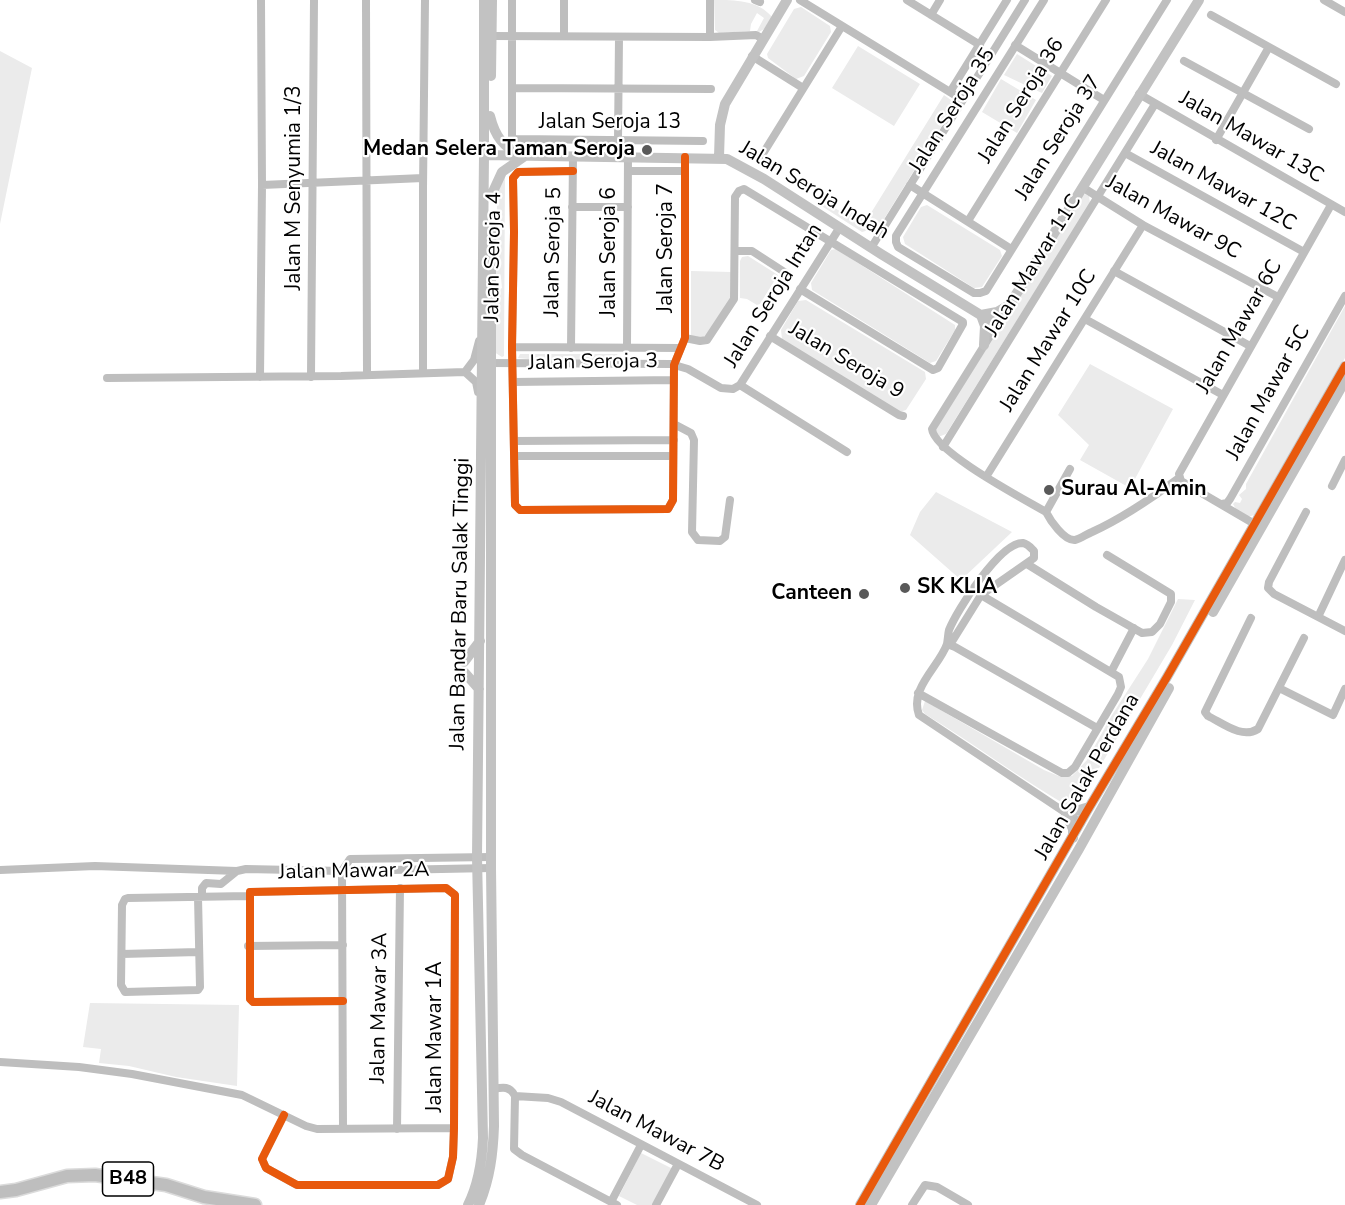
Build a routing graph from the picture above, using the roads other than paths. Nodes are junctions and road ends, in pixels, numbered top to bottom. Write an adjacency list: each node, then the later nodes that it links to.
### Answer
1 (261, 0): 67 (street)
2 (314, 0): 66 (street, Jalan M Senyumia 1/3)
3 (366, 0): 65 (street)
4 (425, 0): 64 (street)
5 (484, 0): 54 (street, Jalan Bandar Baru Salak Tinggi)
6 (492, 0): 27 (street, Jalan Bandar Baru Salak Tinggi)
7 (512, 0): 25 (street)
8 (564, 0): 26 (street)
9 (710, 0): 29 (street)
10 (787, 0): 30 (street)
11 (800, 0): 24 (street)
12 (907, 0): 22 (street)
13 (940, 0): 22 (street)
14 (1008, 0): 31 (street)
15 (1025, 0): 45 (street)
16 (1044, 0): 32 (street, Jalan Seroja 35)
17 (1106, 0): 36 (street, Jalan Seroja 36)
18 (1167, 0): 46 (street, Jalan Seroja 37)
19 (1199, 0): 44 (street)
20 (1324, 0): 21 (street)
21 (1345, 12)
22 (931, 15): 31 (street)
23 (1211, 15): 33 (street)
24 (842, 26): 40 (street); 42 (street)
25 (512, 35): 26 (street); 27 (street); 38 (street)
26 (564, 35): 28 (street)
27 (492, 36): 48 (street, Jalan Bandar Baru Salak Tinggi)
28 (619, 36): 29 (street); 39 (street)
29 (710, 37): 30 (street)
30 (763, 39): 34 (street)
31 (980, 45): 42 (street)
32 (1016, 45): 36 (street); 70 (street, Jalan Seroja 35)
33 (1269, 47): 37 (street); 43 (street)
34 (752, 56): 40 (street); 59 (street)
35 (1184, 61): 43 (street)
36 (1061, 73): 46 (street); 77 (street, Jalan Seroja 36)
37 (1336, 84)
38 (512, 88): 39 (street); 51 (street, Jalan Seroja 13)
39 (619, 88): 41 (street); 51 (street)
40 (804, 88): 60 (street)
41 (711, 89)
42 (950, 92): 45 (street)
43 (1243, 93): 49 (street); 50 (street)
44 (1139, 94): 47 (street, Jalan Mawar 13C); 69 (street)
45 (963, 100): 68 (street)
46 (1104, 100): 82 (street, Jalan Seroja 37)
47 (1155, 104): 50 (street, Jalan Mawar 13C); 53 (street, Jalan Mawar 11C)
48 (490, 116): 54 (street, Jalan Bandar Baru Salak Tinggi); 55 (street)
49 (1309, 129)
50 (1216, 140): 73 (street, Jalan Mawar 13C)
51 (618, 141): 52 (street, Jalan Seroja 13)
52 (703, 141)
53 (1125, 153): 72 (street, Jalan Mawar 11C); 84 (street, Jalan Mawar 12C)
54 (487, 155): 55 (street, Jalan Seroja Indah); 71 (street, Jalan Bandar Baru Salak Tinggi); 95 (street, Jalan Bandar Baru Salak Tinggi)
55 (526, 156): 57 (street, Jalan Seroja Indah); 71 (street)
56 (628, 156): 57 (street, Jalan Seroja Indah); 58 (street, Jalan Seroja Indah); 62 (street, Jalan Seroja 6)
57 (573, 157): 61 (street, Jalan Seroja 5)
58 (685, 157): 59 (street, Jalan Seroja Indah); 63 (street, Jalan Seroja 7)
59 (719, 157): 79 (street, Jalan Seroja Indah)
60 (759, 160)
61 (573, 171): 74 (street, Jalan Seroja 5); 100 (street, Jalan Seroja 4)
62 (628, 171): 63 (street); 75 (street, Jalan Seroja 6)
63 (685, 171): 97 (street, Jalan Seroja 7)
64 (423, 178): 65 (street); 109 (street)
65 (367, 180): 66 (street); 110 (street)
66 (313, 183): 67 (street); 111 (street, Jalan M Senyumia 1/3)
67 (262, 185): 112 (street)
68 (910, 185): 70 (street); 81 (street)
69 (1082, 187): 72 (street, Jalan Mawar 9C); 91 (street)
70 (923, 193): 77 (street); 88 (street, Jalan Seroja 35)
71 (490, 196): 104 (street, Jalan Bandar Baru Salak Tinggi)
72 (1098, 197): 78 (street, Jalan Mawar 9C); 124 (street, Jalan Mawar 11C)
73 (1331, 204): 76 (street, Jalan Mawar 13C); 84 (street, Jalan Mawar 6C)
74 (572, 207): 75 (street); 101 (street, Jalan Seroja 5)
75 (628, 207): 102 (street, Jalan Seroja 6)
76 (1345, 212)
77 (968, 222): 82 (street)
78 (1143, 225): 85 (street, Jalan Mawar 10C); 90 (street, Jalan Mawar 9C)
79 (840, 227): 80 (street, Jalan Seroja Intan); 81 (street, Jalan Seroja Indah)
80 (831, 241): 83 (street); 87 (street, Jalan Seroja Intan); 87 (street)
81 (871, 248): 92 (street, Jalan Seroja Indah)
82 (1011, 249): 88 (street, Jalan Seroja 37)
83 (735, 251): 86 (street); 97 (street)
84 (1304, 252): 90 (street, Jalan Mawar 6C)
85 (1114, 272): 93 (street, Jalan Mawar 10C); 99 (street)
86 (789, 275)
87 (800, 289): 96 (street, Jalan Seroja Intan)
88 (980, 293)
89 (1345, 296): 134 (street, Jalan Mawar 5C)
90 (1278, 297): 99 (street, Jalan Mawar 6C)
91 (1009, 305): 92 (street); 94 (street)
92 (981, 315): 94 (street, Jalan Seroja Indah); 98 (street)
93 (1085, 319): 118 (street); 130 (street, Jalan Mawar 10C)
94 (997, 325): 98 (street)
95 (483, 326): 104 (street, Jalan Bandar Baru Salak Tinggi); 108 (street)
96 (771, 336): 117 (street, Jalan Seroja Intan); 119 (street, Jalan Seroja 9)
97 (686, 338): 103 (street)
98 (984, 345): 124 (street)
99 (1250, 346): 118 (street, Jalan Mawar 6C)
100 (512, 347): 101 (street); 105 (street, Jalan Seroja 4)
101 (571, 348): 102 (street)
102 (627, 348): 103 (street)
103 (680, 348): 106 (street)
104 (487, 363): 105 (street); 120 (street, Jalan Bandar Baru Salak Tinggi); 160 (street, Jalan Bandar Baru Salak Tinggi)
105 (512, 363): 106 (street); 116 (street, Jalan Seroja 4)
106 (674, 365): 114 (street); 117 (street)
107 (1345, 366): 137 (street, Jalan Salak Perdana)
108 (465, 372): 109 (street); 120 (street)
109 (423, 373): 110 (street)
110 (367, 375): 111 (street)
111 (311, 376): 112 (street)
112 (260, 377): 113 (street)
113 (107, 378)
114 (674, 380): 116 (street, Jalan Seroja 3); 121 (street)
115 (1345, 381): 137 (street, Jalan Salak Perdana)
116 (513, 382): 123 (street, Jalan Seroja 4)
117 (740, 385): 125 (street)
118 (1222, 395): 131 (street, Jalan Mawar 6C)
119 (903, 416)
120 (482, 417): 147 (street, Jalan Bandar Baru Salak Tinggi)
121 (674, 424): 122 (street); 133 (street)
122 (674, 440): 123 (street); 127 (street)
123 (514, 441): 126 (street, Jalan Seroja 4)
124 (943, 447): 130 (street)
125 (847, 452)
126 (515, 456): 127 (street); 127 (street, Jalan Seroja 4)
127 (673, 456)
128 (1345, 460): 132 (street)
129 (1070, 469): 135 (street)
130 (986, 477): 135 (street)
131 (1179, 478): 134 (street); 135 (street)
132 (1332, 486)
133 (729, 500)
134 (1222, 504): 137 (street)
135 (1046, 512)
136 (1306, 512): 142 (street)
137 (1258, 526): 155 (street, Jalan Salak Perdana); 157 (street, Jalan Salak Perdana)
138 (1107, 555): 144 (street)
139 (1345, 560): 142 (street)
140 (1027, 564): 141 (street); 144 (street); 148 (street)
141 (981, 595): 148 (street); 149 (street)
142 (1317, 617): 145 (street)
143 (1251, 618): 150 (street)
144 (1134, 628): 149 (street)
145 (1345, 631)
146 (1304, 638): 150 (street)
147 (480, 641): 151 (street, Jalan Bandar Baru Salak Tinggi); 151 (street)
148 (947, 644): 153 (street); 154 (street)
149 (1111, 672): 154 (street)
150 (1279, 688): 152 (street)
151 (480, 689): 159 (street, Jalan Bandar Baru Salak Tinggi)
152 (1345, 689)
153 (918, 693): 154 (street); 156 (street)
154 (1097, 728)
155 (1089, 807): 156 (street); 157 (street, Jalan Salak Perdana)
156 (1066, 814): 157 (street); 158 (street)
157 (1085, 825): 158 (street, Jalan Salak Perdana); 173 (street, Jalan Salak Perdana)
158 (1073, 838): 173 (street, Jalan Salak Perdana)
159 (478, 862): 160 (street); 162 (street); 189 (street, Jalan Bandar Baru Salak Tinggi)
160 (491, 862): 176 (street, Jalan Bandar Baru Salak Tinggi)
161 (0, 870): 163 (street)
162 (342, 870): 163 (street); 165 (street)
163 (237, 871): 168 (street)
164 (400, 888): 165 (street, Jalan Mawar 2A); 167 (street, Jalan Mawar 2A); 181 (street, Jalan Mawar 3A)
165 (342, 889): 166 (street, Jalan Mawar 2A); 169 (street)
166 (249, 894): 168 (street, Jalan Mawar 2A); 170 (street)
167 (455, 895): 179 (street, Jalan Mawar 1A)
168 (200, 897): 171 (street); 172 (street, Jalan Mawar 2A)
169 (343, 945): 170 (street); 174 (street)
170 (248, 946): 174 (street)
171 (198, 952): 172 (street); 172 (street)
172 (122, 954)
173 (984, 1000): 193 (street, Jalan Salak Perdana); 194 (street, Jalan Salak Perdana)
174 (343, 1001): 180 (street)
175 (0, 1062): 178 (street)
176 (494, 1089): 177 (street); 190 (street, Jalan Bandar Baru Salak Tinggi)
177 (515, 1096): 182 (street, Jalan Mawar 7B); 186 (street)
178 (285, 1115): 179 (street, Jalan Mawar 1A); 180 (street)
179 (454, 1128): 181 (street)
180 (343, 1129): 181 (street)
181 (397, 1129)
182 (641, 1145): 183 (street, Jalan Mawar 7B); 186 (street)
183 (678, 1164): 185 (street, Jalan Mawar 7B); 191 (street)
184 (0, 1192): 188 (main road, B48)
185 (745, 1202): 192 (street, Jalan Mawar 7B)
186 (614, 1203)
187 (913, 1203): 195 (street)
188 (254, 1205)
189 (468, 1205)
190 (479, 1205)
191 (656, 1205)
192 (757, 1205)
193 (860, 1205)
194 (871, 1205)
195 (968, 1205)

